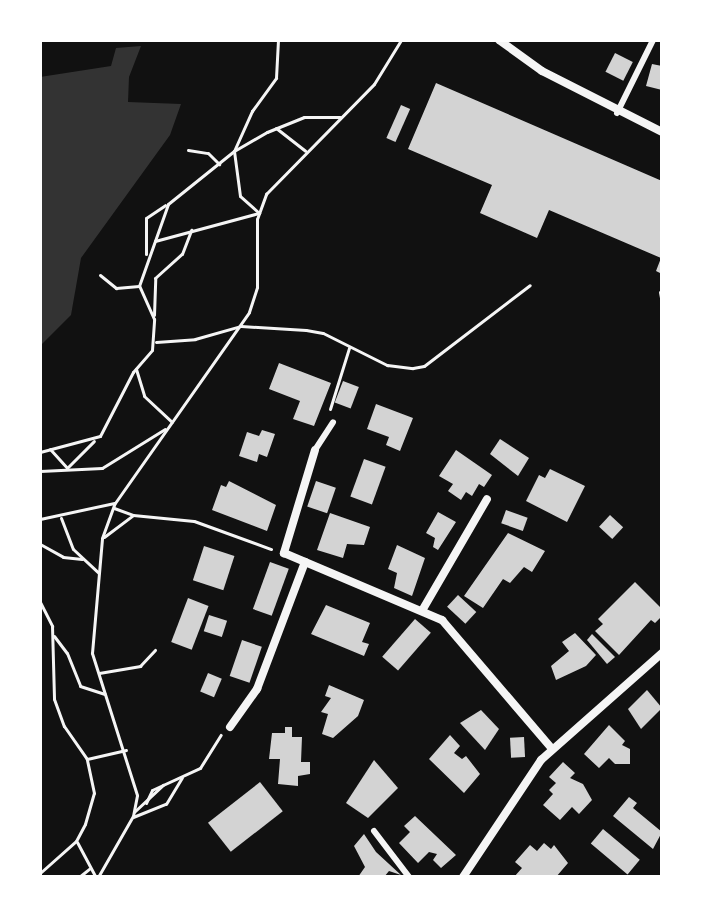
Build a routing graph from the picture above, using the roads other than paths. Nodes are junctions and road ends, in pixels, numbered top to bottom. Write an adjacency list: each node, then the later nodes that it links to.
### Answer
1 (499, 40): 3 (street)
2 (653, 40): 3 (lane)
3 (617, 113): 4 (street)
4 (662, 132)
5 (333, 422): 6 (lane)
6 (315, 450): 8 (street)
7 (487, 499): 9 (street)
8 (305, 562): 9 (street); 11 (street)
9 (423, 609): 12 (street)
10 (662, 653): 12 (street)
11 (230, 727)
12 (552, 749): 15 (street)
13 (374, 831): 14 (lane)
14 (409, 877)
15 (463, 877)

